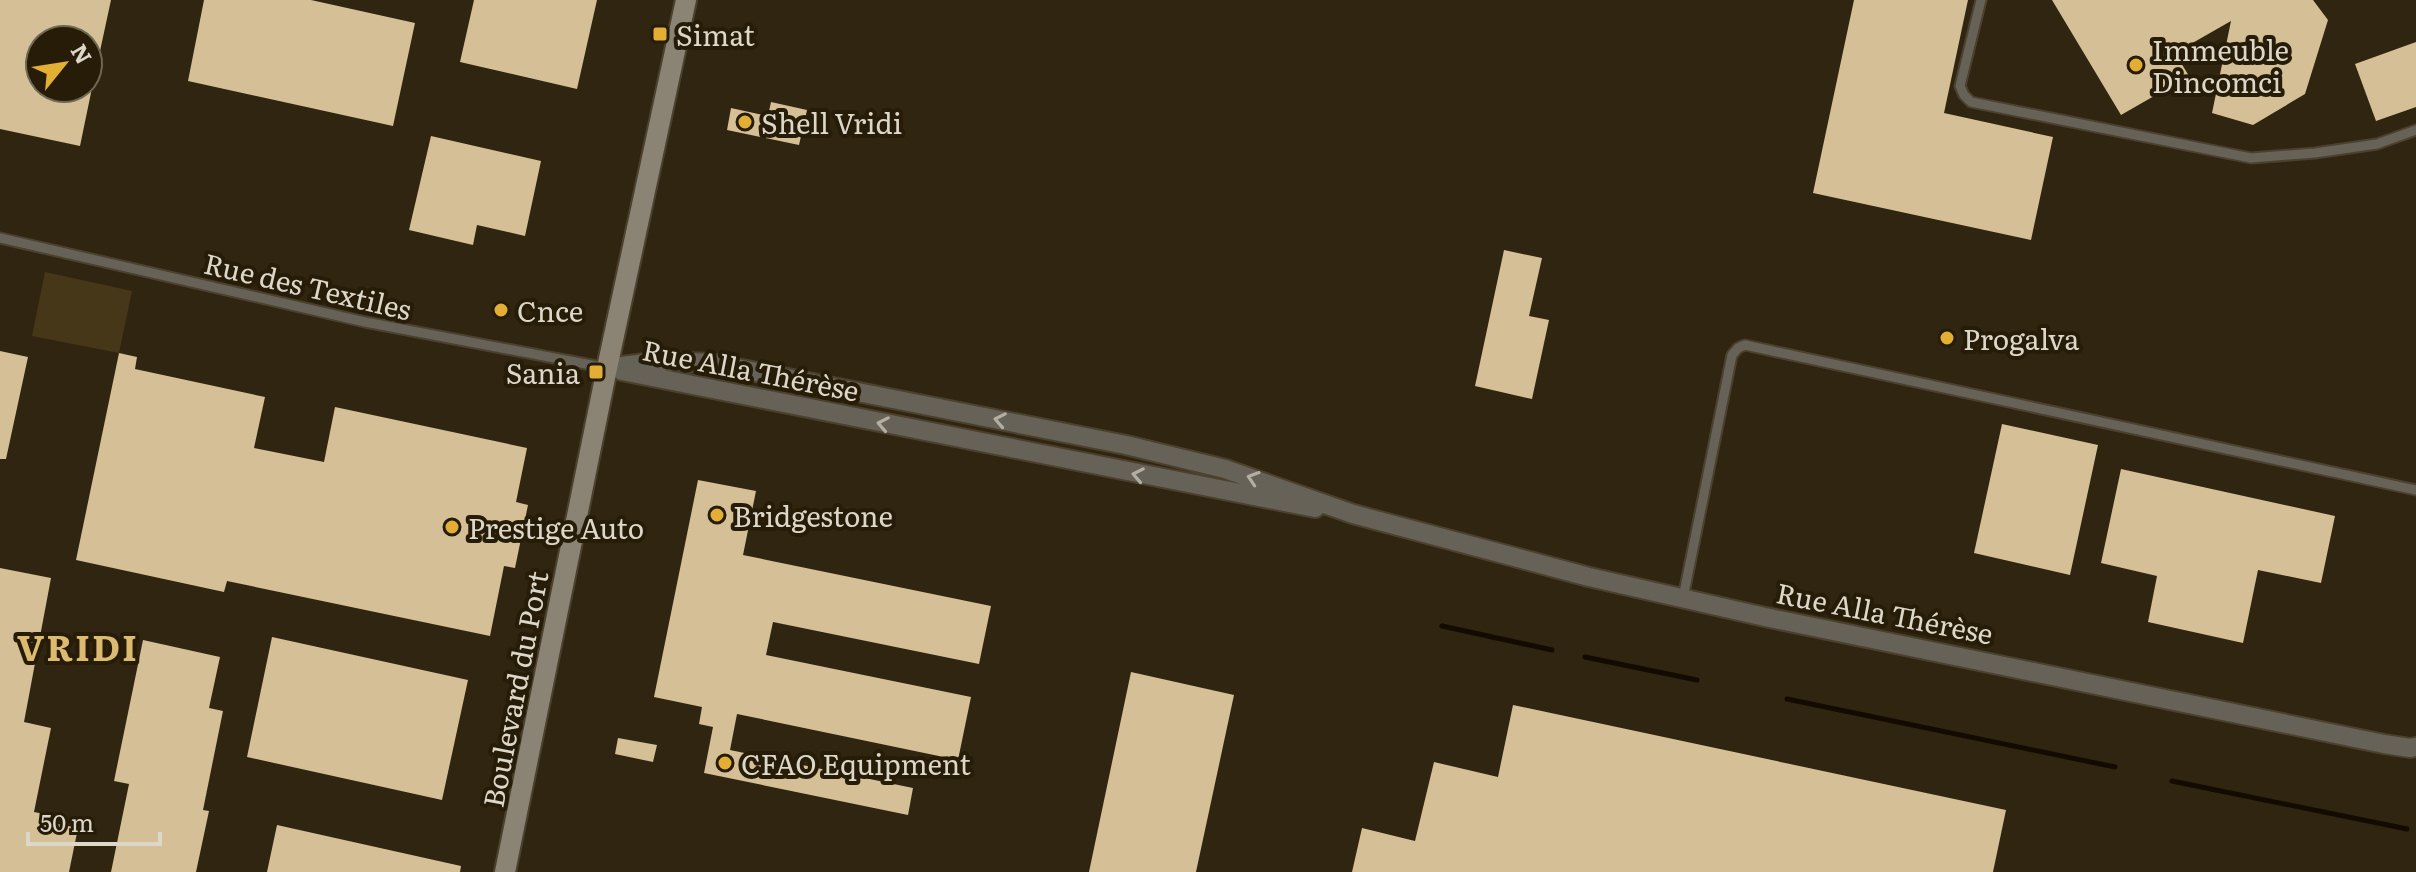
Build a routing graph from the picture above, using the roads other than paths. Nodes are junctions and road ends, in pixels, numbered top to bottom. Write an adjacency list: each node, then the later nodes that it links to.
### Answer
1 (686, 0): 5 (main road, Boulevard du Port)
2 (1981, 0): 3 (lane)
3 (2416, 130)
4 (0, 238): 5 (lane, Rue des Textiles)
5 (607, 368): 7 (street, Rue Alla Thérèse, one-way to 5); 7 (street, Rue Alla Thérèse, one-way to 5); 10 (main road, Boulevard du Port)
6 (2416, 490): 8 (lane)
7 (1353, 514): 8 (street, Rue Alla Thérèse)
8 (1683, 598): 9 (street, Rue Alla Thérèse)
9 (2414, 753)
10 (505, 872)

